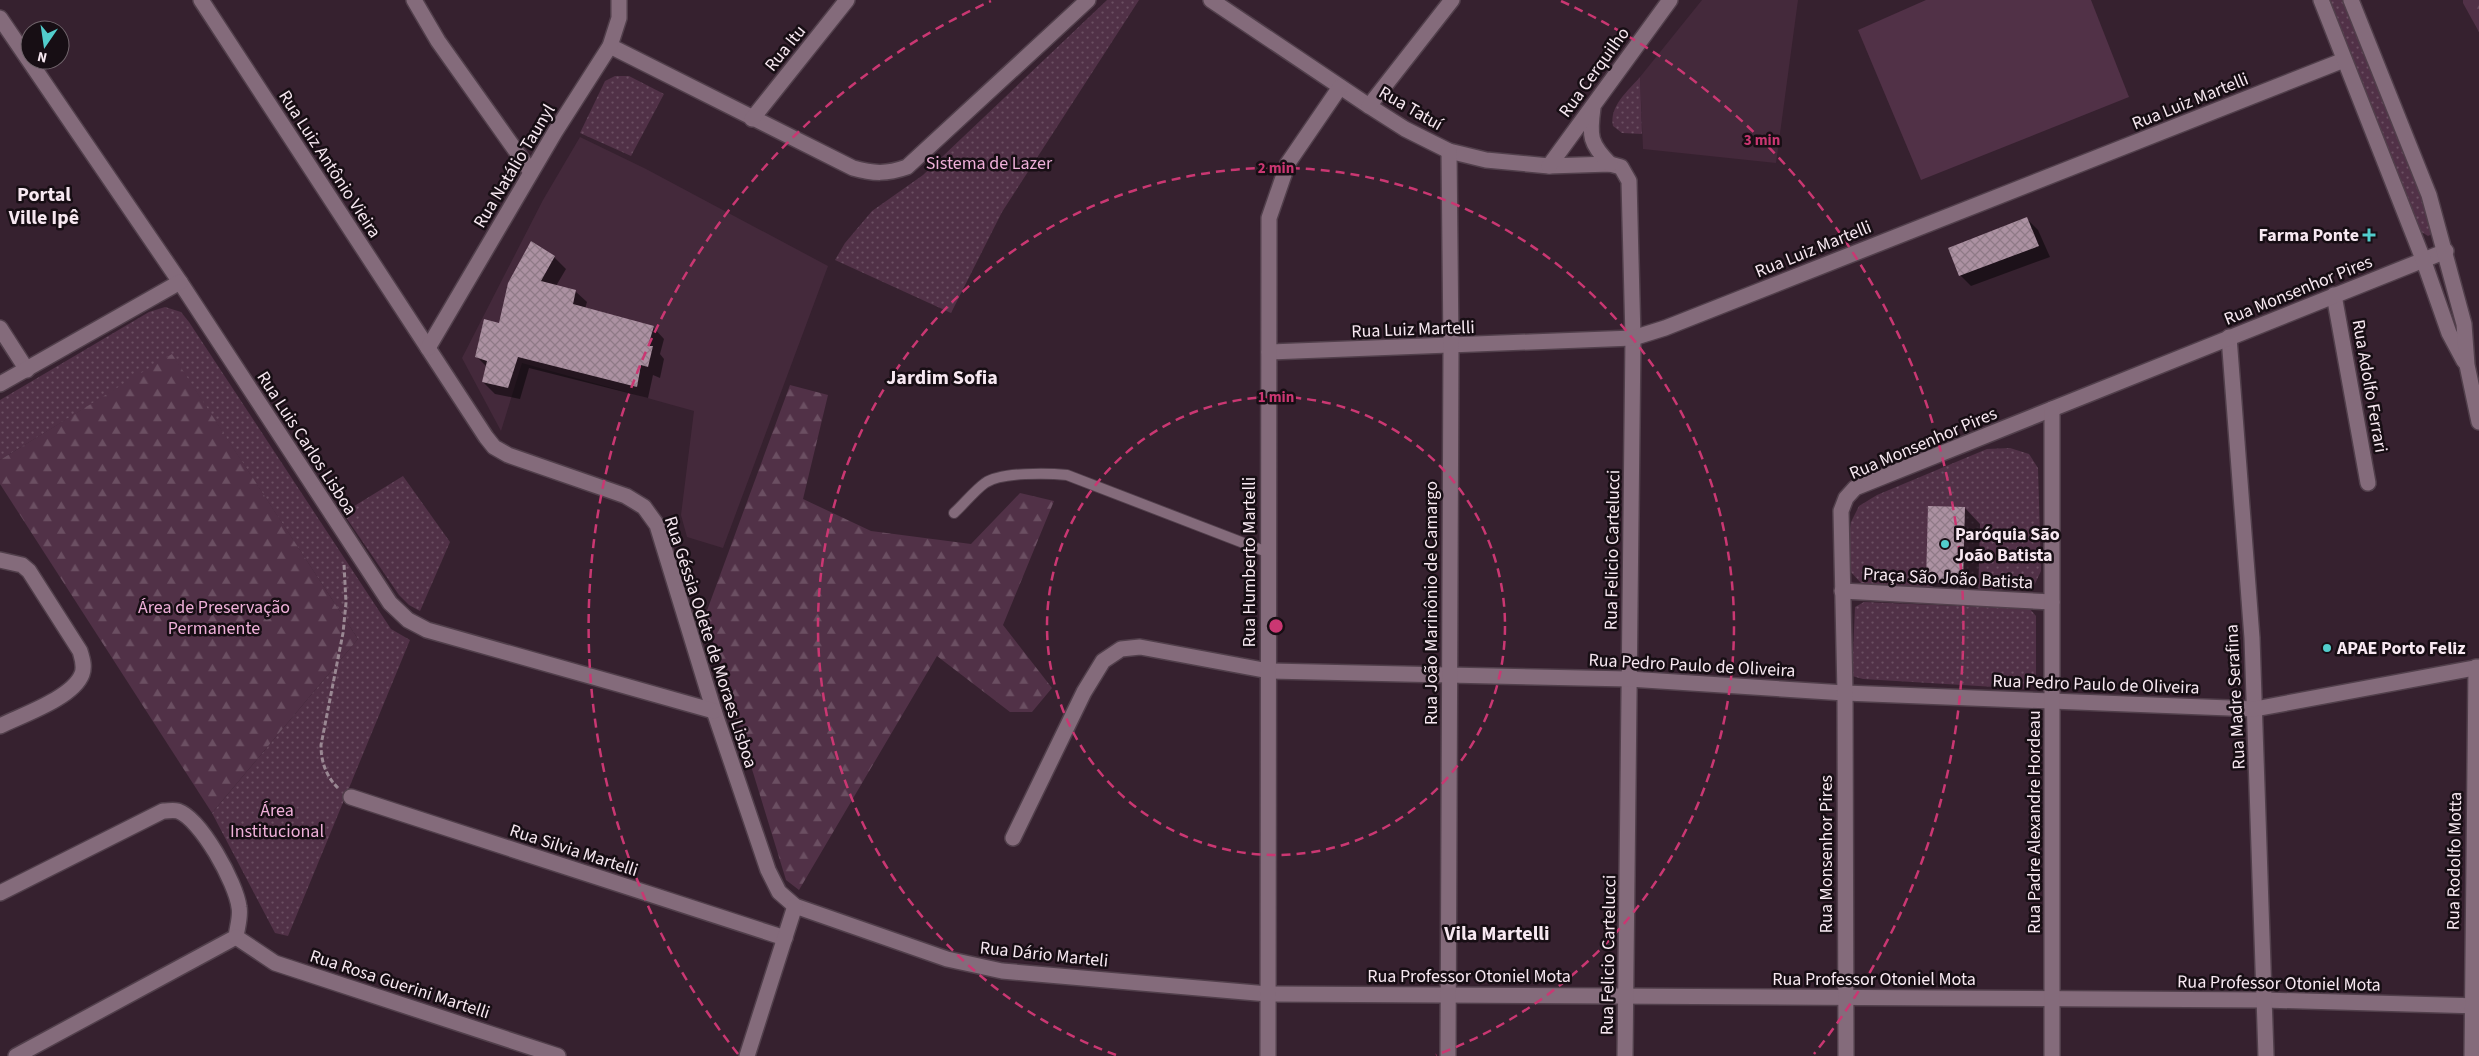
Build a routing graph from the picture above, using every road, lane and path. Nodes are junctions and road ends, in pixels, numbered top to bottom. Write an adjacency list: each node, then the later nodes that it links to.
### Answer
1 (201, 0): 30 (street, Rua Luiz Antônio Vieira)
2 (414, 0): 21 (street)
3 (619, 0): 12 (street, Rua Natálio Taunyl)
4 (847, 0): 17 (street, Rua Itu)
5 (1088, 0): 17 (street)
6 (1211, 0): 14 (street, Rua Tatuí)
7 (1452, 0): 15 (street)
8 (1670, 0): 16 (street, Rua Cerquilho)
9 (2321, 0): 13 (street)
10 (2350, 0): 22 (street)
11 (0, 18): 24 (street, Rua Luis Carlos Lisboa)
12 (610, 46): 17 (street); 21 (street, Rua Natálio Taunyl)
13 (2344, 60): 23 (street); 28 (street, Rua Luiz Martelli)
14 (1340, 86): 15 (street, Rua Tatuí); 31 (street, Rua Humberto Martelli)
15 (1369, 106): 18 (street, Rua Tatuí)
16 (1593, 106): 19 (street, Rua Cerquilho); 20 (street, Rua Felicio Cartelucci)
17 (752, 119)
18 (1449, 151): 19 (street, Rua Tatuí); 29 (street, Rua João Marinônio de Camargo)
19 (1550, 166): 20 (street, Rua Tatuí)
20 (1616, 166): 28 (street, Rua Felicio Cartelucci)
21 (531, 172): 30 (street, Rua Natálio Taunyl)
22 (2446, 251): 23 (street, Rua Monsenhor Pires); 32 (street)
23 (2423, 259): 25 (street, Rua Monsenhor Pires); 32 (street)
24 (180, 282): 33 (street); 51 (street, Rua Luis Carlos Lisboa)
25 (2334, 295): 27 (street, Rua Monsenhor Pires); 37 (street, Rua Adolfo Ferrari)
26 (0, 328): 33 (street)
27 (2229, 337): 35 (street, Rua Monsenhor Pires); 50 (street, Rua Madre Serafina)
28 (1633, 338): 29 (street, Rua Luiz Martelli); 47 (street, Rua Felicio Cartelucci)
29 (1451, 347): 31 (street, Rua Luiz Martelli); 46 (street, Rua João Marinônio de Camargo)
30 (428, 348): 51 (street, Rua Géssia Odete de Moraes Lisboa)
31 (1269, 352): 39 (street, Rua Humberto Martelli)
32 (2467, 366): 36 (street)
33 (27, 370): 34 (street)
34 (0, 384)
35 (2052, 409): 42 (street, Rua Monsenhor Pires); 43 (street, Rua Padre Alexandre Hordeau)
36 (2479, 422)
37 (2368, 483)
38 (954, 513): 39 (lane)
39 (1267, 552): 45 (street, Rua Humberto Martelli)
40 (5, 560): 52 (street)
41 (344, 560): 53 (path)
42 (1842, 591): 43 (street, Praça São João Batista); 48 (street, Rua Monsenhor Pires)
43 (2052, 602): 49 (street, Rua Padre Alexandre Hordeau)
44 (2478, 667): 50 (street, Rua Pedro Paulo de Oliveira); 65 (street, Rua Rodolfo Motta)
45 (1268, 672): 46 (street, Rua Pedro Paulo de Oliveira); 54 (street, Rua Pedro Paulo de Oliveira); 59 (street, Rua Humberto Martelli)
46 (1449, 675): 47 (street, Rua Pedro Paulo de Oliveira); 60 (street, Rua João Marinônio de Camargo)
47 (1629, 679): 48 (street, Rua Pedro Paulo de Oliveira); 61 (street, Rua Felicio Cartelucci)
48 (1844, 693): 49 (street, Rua Pedro Paulo de Oliveira); 62 (street, Rua Monsenhor Pires)
49 (2053, 702): 50 (street, Rua Pedro Paulo de Oliveira); 63 (street, Rua Padre Alexandre Hordeau)
50 (2255, 708): 64 (street, Rua Madre Serafina)
51 (714, 711): 56 (street, Rua Géssia Odete de Moraes Lisboa)
52 (0, 726)
53 (351, 797): 58 (street, Rua Silvia Martelli)
54 (1014, 838)
55 (0, 893): 57 (street)
56 (795, 906): 58 (street); 59 (street, Rua Dário Marteli)
57 (236, 937): 66 (street); 67 (street, Rua Rosa Guerini Martelli)
58 (785, 938): 68 (street)
59 (1268, 994): 60 (street, Rua Professor Otoniel Mota); 69 (street, Rua Humberto Martelli)
60 (1448, 994): 61 (street, Rua Professor Otoniel Mota); 70 (street, Rua João Marinônio de Camargo)
61 (1626, 996): 62 (street, Rua Professor Otoniel Mota); 71 (street, Rua Felicio Cartelucci)
62 (1846, 997): 63 (street, Rua Professor Otoniel Mota); 72 (street, Rua Monsenhor Pires)
63 (2052, 998): 64 (street, Rua Professor Otoniel Mota); 73 (street, Rua Padre Alexandre Hordeau)
64 (2265, 1000): 65 (street, Rua Professor Otoniel Mota); 74 (street, Rua Madre Serafina)
65 (2475, 1006): 75 (street, Rua Rodolfo Motta)
66 (16, 1056)
67 (558, 1056)
68 (747, 1056)
69 (1268, 1056)
70 (1448, 1056)
71 (1625, 1056)
72 (1846, 1056)
73 (2052, 1056)
74 (2266, 1056)
75 (2472, 1056)

